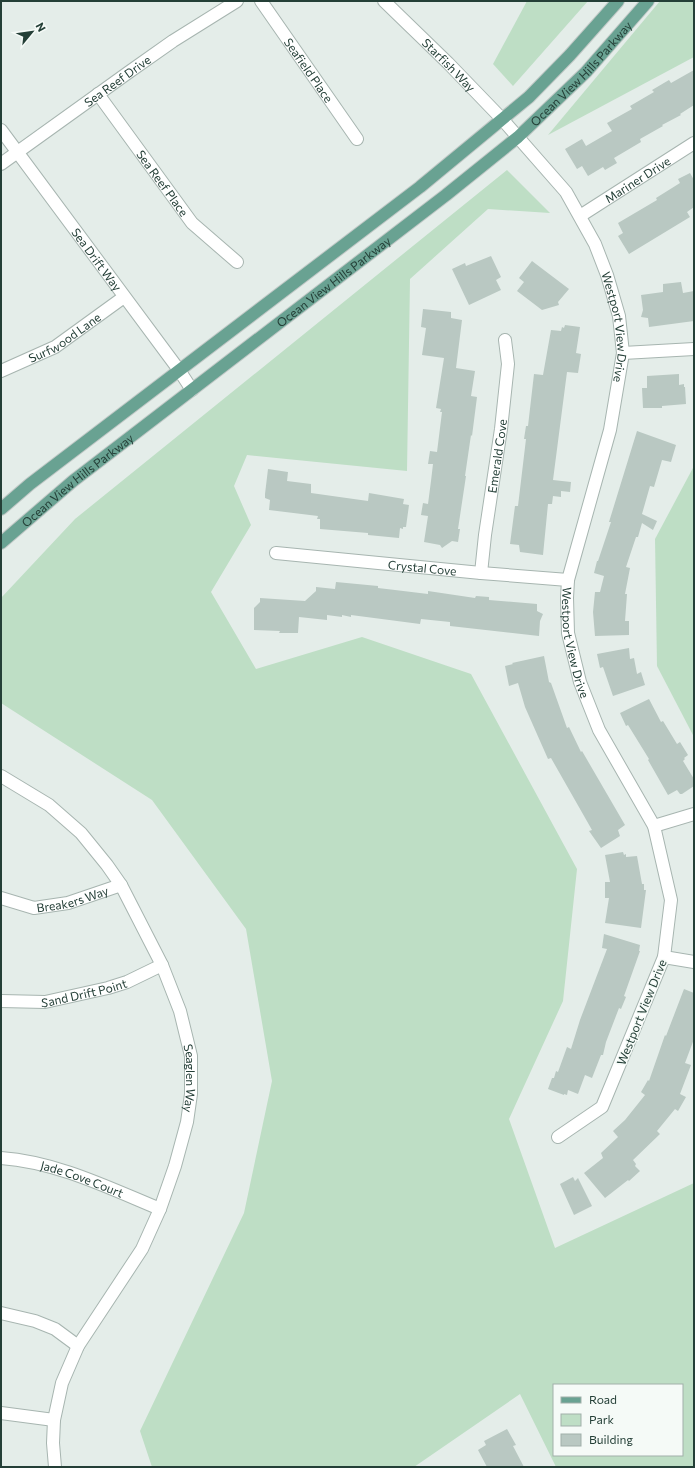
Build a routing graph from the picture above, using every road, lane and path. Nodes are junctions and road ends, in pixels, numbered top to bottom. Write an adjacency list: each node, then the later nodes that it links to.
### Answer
1 (237, 1): 6 (street, Sea Reef Drive)
2 (262, 1): 10 (street, Seafield Place)
3 (384, 1): 7 (street, Starfish Way)
4 (618, 1): 7 (main road, Ocean View Hills Parkway)
5 (648, 1): 9 (main road, Ocean View Hills Parkway)
6 (98, 94): 12 (street, Sea Reef Drive); 15 (street, Sea Reef Place)
7 (502, 119): 9 (street, Starfish Way); 20 (main road, Ocean View Hills Parkway)
8 (1, 130): 12 (street, Sea Drift Way)
9 (515, 134): 14 (street, Westport View Drive); 22 (main road, Ocean View Hills Parkway)
10 (357, 139)
11 (694, 143): 14 (street, Mariner Drive)
12 (18, 152): 13 (street, Sea Reef Drive); 16 (street, Sea Drift Way)
13 (1, 164)
14 (580, 216): 19 (street, Westport View Drive)
15 (237, 262)
16 (124, 297): 20 (street, Sea Drift Way); 21 (street, Surfwood Lane)
17 (505, 340): 26 (street, Emerald Cove)
18 (694, 349): 19 (street)
19 (623, 353): 27 (street, Westport View Drive)
20 (179, 370): 22 (street, Sea Drift Way); 23 (main road, Ocean View Hills Parkway)
21 (1, 371)
22 (192, 390): 24 (main road, Ocean View Hills Parkway)
23 (1, 509)
24 (1, 543)
25 (276, 553): 26 (street, Crystal Cove)
26 (481, 573): 27 (street, Crystal Cove)
27 (568, 580): 30 (street, Westport View Drive)
28 (1, 776): 31 (street, Seaglen Way)
29 (694, 814): 30 (street)
30 (654, 826): 33 (street, Westport View Drive)
31 (121, 885): 32 (street, Breakers Way); 35 (street, Seaglen Way)
32 (1, 898)
33 (664, 957): 34 (street); 37 (street, Westport View Drive)
34 (694, 962)
35 (162, 965): 36 (street, Sand Drift Point); 39 (street, Seaglen Way)
36 (1, 1001)
37 (558, 1137)
38 (1, 1158): 39 (street, Jade Cove Court)
39 (160, 1209): 41 (street, Seaglen Way)
40 (1, 1313): 41 (street)
41 (78, 1346): 43 (street, Seaglen Way)
42 (1, 1413): 43 (street)
43 (54, 1420): 44 (street, Seaglen Way)
44 (55, 1467)

